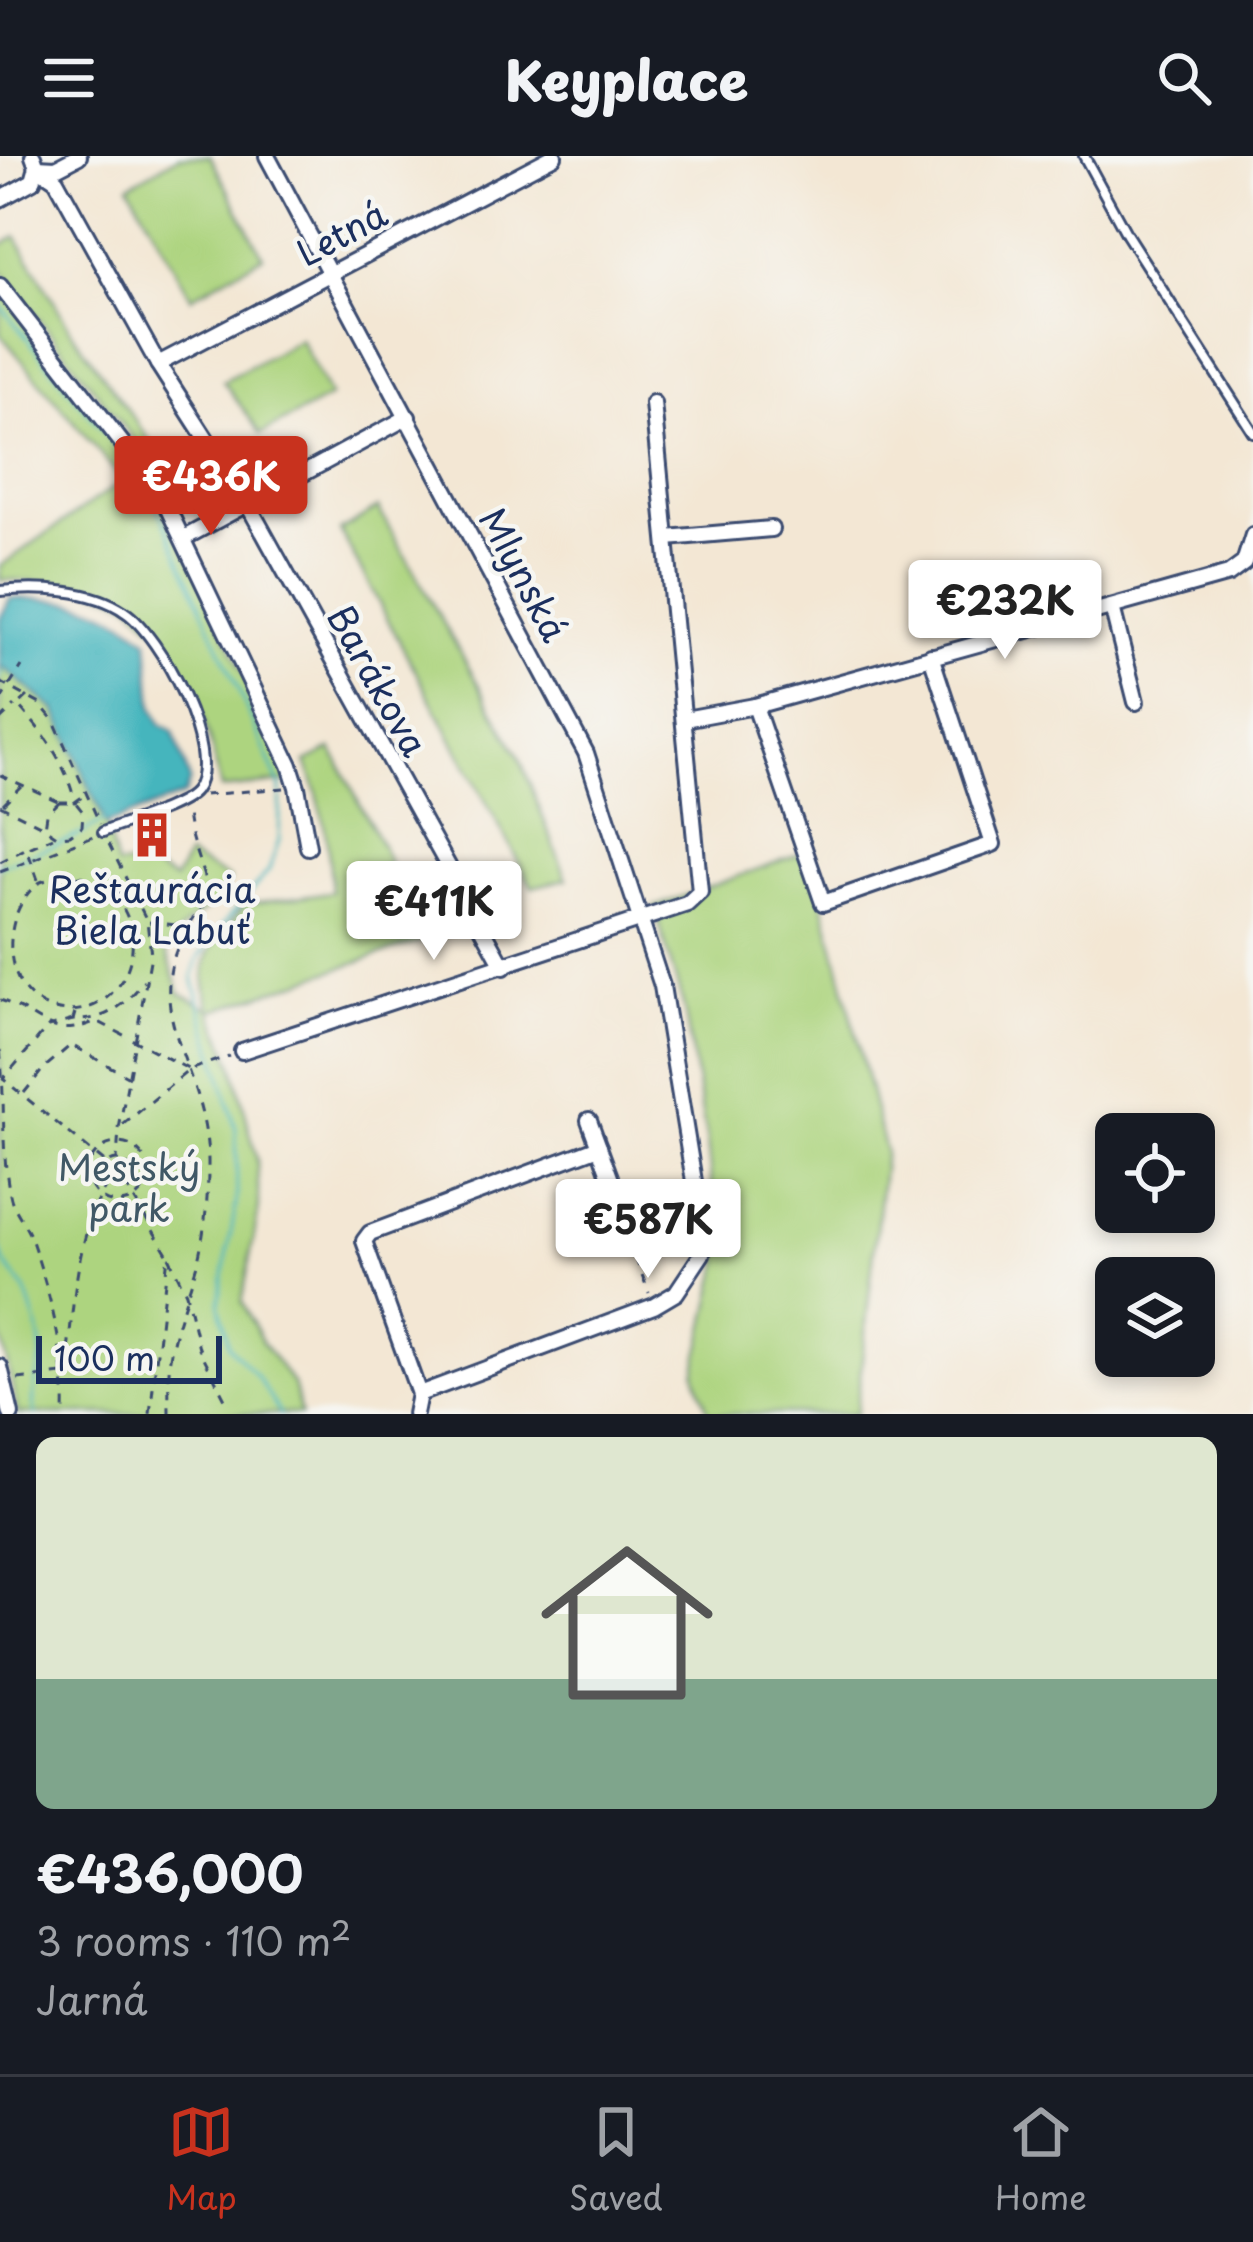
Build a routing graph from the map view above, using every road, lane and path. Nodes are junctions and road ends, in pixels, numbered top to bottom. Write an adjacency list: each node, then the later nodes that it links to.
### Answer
1 (79, 156): 5 (street)
2 (267, 156): 7 (street, Mlynská)
3 (554, 156): 7 (street, Letná)
4 (1084, 156): 12 (lane)
5 (35, 162): 6 (street); 9 (street, Barákova)
6 (0, 199)
7 (330, 271): 9 (street, Letná); 11 (street, Mlynská)
8 (0, 286): 16 (street)
9 (158, 364): 13 (street, Barákova)
10 (653, 404): 17 (street)
11 (408, 417): 13 (street); 50 (street, Mlynská)
12 (1253, 432)
13 (247, 503): 16 (street); 55 (street, Barákova)
14 (771, 529): 17 (street)
15 (1253, 536): 19 (street)
16 (184, 538): 43 (street)
17 (667, 538): 29 (street)
18 (0, 591): 35 (lane)
19 (1112, 607): 20 (street); 26 (street)
20 (932, 656): 28 (street); 28 (street)
21 (22, 666): 23 (path)
22 (0, 682): 23 (path)
23 (10, 687): 24 (path); 25 (path)
24 (28, 696): 27 (path); 34 (path)
25 (0, 701)
26 (1136, 702)
27 (18, 705): 30 (path); 37 (path)
28 (754, 706): 29 (street)
29 (685, 719): 50 (street)
30 (0, 720)
31 (0, 775): 32 (path)
32 (22, 785): 36 (path); 38 (path)
33 (291, 787): 35 (path)
34 (86, 794): 37 (path); 39 (path)
35 (191, 796): 41 (lane); 52 (path)
36 (59, 802): 37 (path); 40 (path)
37 (75, 802): 42 (path)
38 (1, 806): 40 (path)
39 (98, 819)
40 (45, 828): 42 (path)
41 (102, 830): 44 (path); 47 (path)
42 (57, 836): 44 (path)
43 (308, 847)
44 (29, 855): 45 (path); 46 (path); 48 (path)
45 (0, 862)
46 (0, 872)
47 (126, 878): 49 (path); 51 (path)
48 (39, 882): 49 (path); 58 (path)
49 (116, 897): 53 (path)
50 (641, 919): 55 (street); 85 (street, Mlynská)
51 (147, 921): 52 (path); 54 (path)
52 (185, 926): 67 (path)
53 (136, 951): 54 (path); 58 (path)
54 (151, 955): 56 (path)
55 (504, 967): 66 (street)
56 (145, 980): 60 (path); 63 (path)
57 (0, 1000): 61 (path)
58 (76, 1012): 59 (path)
59 (73, 1020): 60 (path); 61 (path)
60 (97, 1021): 62 (path); 63 (path)
61 (49, 1027): 62 (path); 69 (path)
62 (73, 1031): 64 (path)
63 (136, 1042): 67 (path); 68 (path)
64 (71, 1045): 68 (path); 70 (path)
65 (0, 1050): 69 (path)
66 (242, 1051): 67 (path)
67 (189, 1070): 72 (path); 84 (path)
68 (131, 1078): 72 (path)
69 (3, 1079): 70 (path); 87 (path)
70 (22, 1095): 75 (path)
71 (589, 1120): 74 (street)
72 (119, 1129): 73 (path)
73 (118, 1142): 75 (path); 76 (path); 82 (path)
74 (599, 1147): 78 (street); 89 (street)
75 (94, 1154): 77 (path); 81 (path)
76 (117, 1160): 77 (path); 80 (path)
77 (107, 1164): 79 (path)
78 (611, 1180): 85 (path)
79 (109, 1183): 80 (path); 81 (path)
80 (125, 1184): 82 (path)
81 (100, 1197): 82 (path); 87 (path)
82 (133, 1198): 83 (path)
83 (168, 1255): 84 (path); 86 (path)
84 (186, 1293): 90 (path); 94 (path)
85 (654, 1306): 89 (street)
86 (154, 1364): 87 (path); 93 (path)
87 (66, 1372): 88 (path); 92 (path)
88 (1, 1377): 91 (street)
89 (419, 1394): 95 (street)
90 (225, 1399)
91 (10, 1414)
92 (64, 1414)
93 (150, 1414)
94 (169, 1414)
95 (415, 1414)

